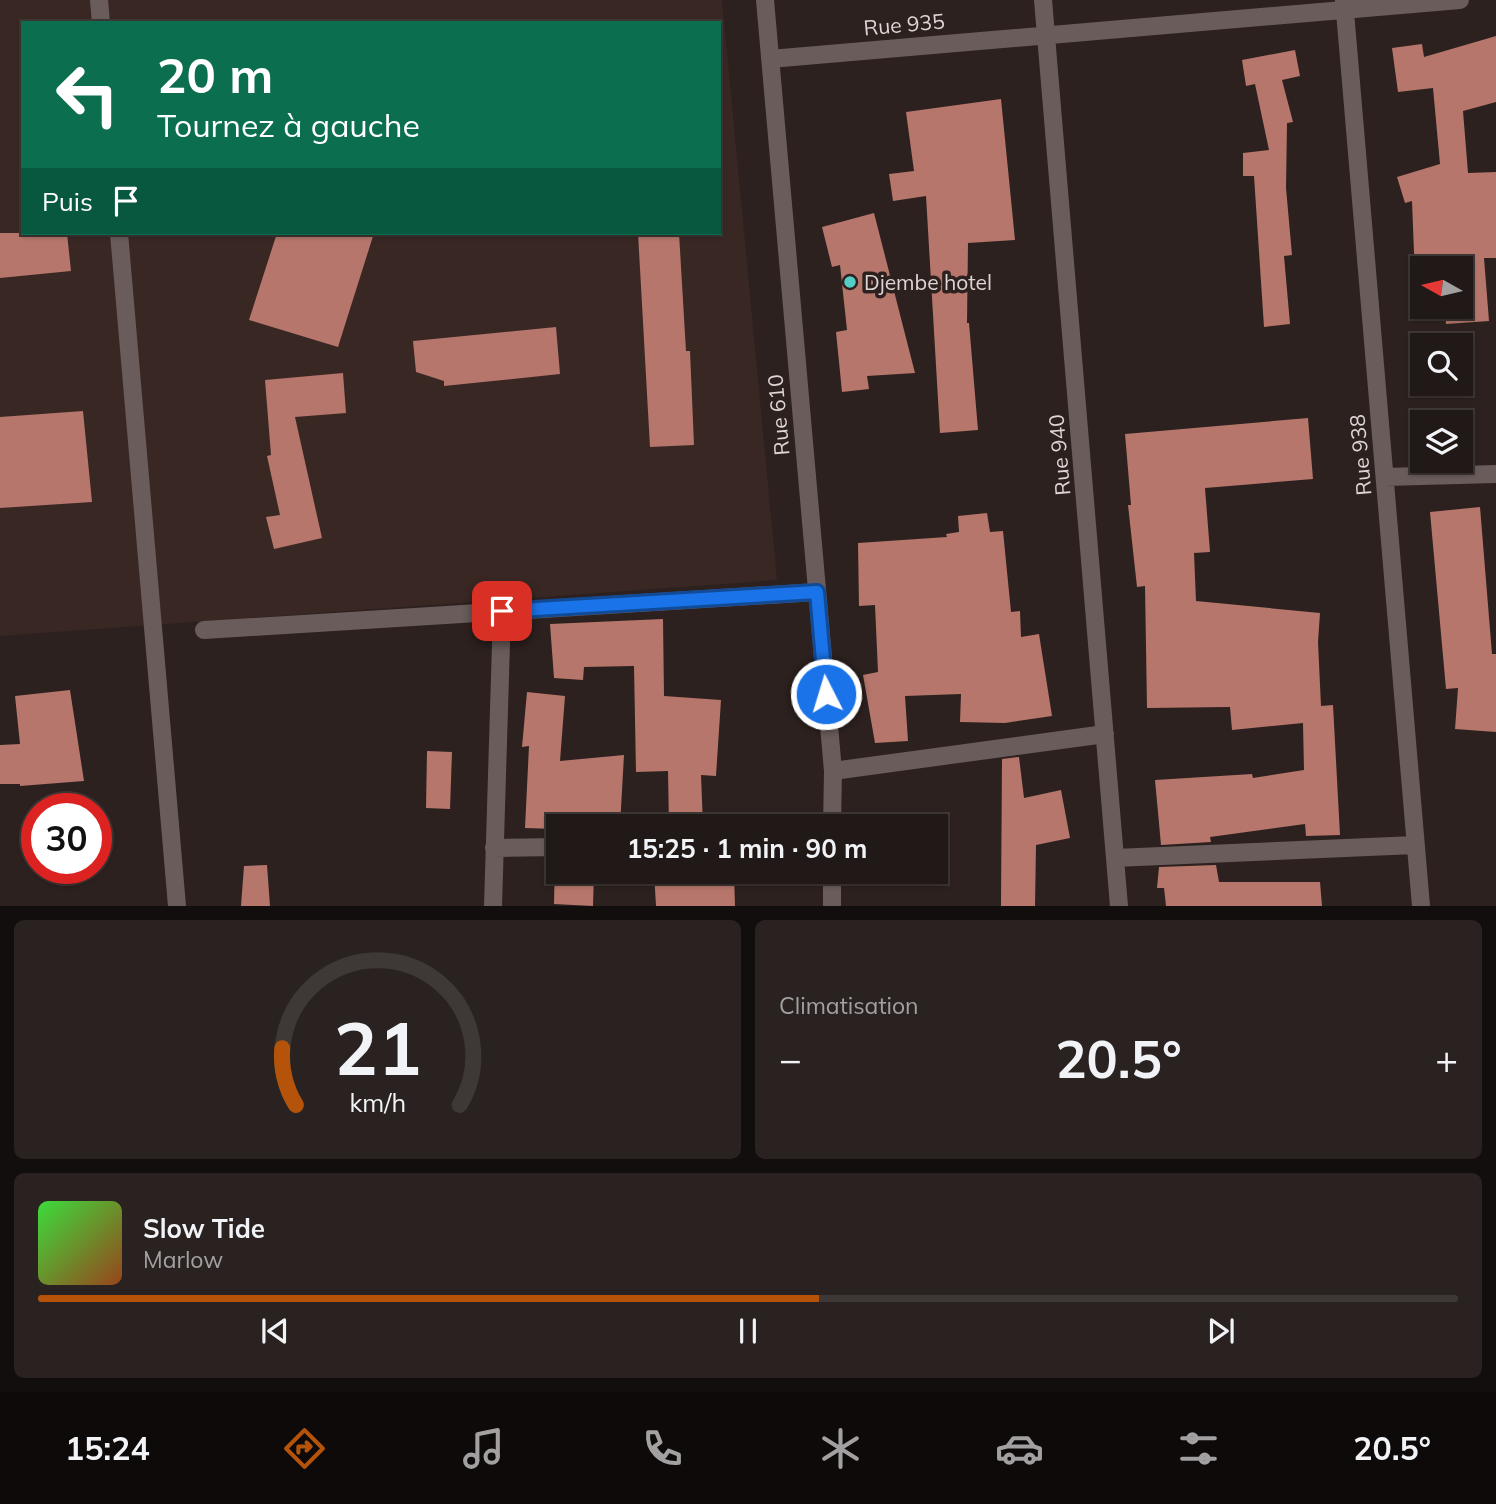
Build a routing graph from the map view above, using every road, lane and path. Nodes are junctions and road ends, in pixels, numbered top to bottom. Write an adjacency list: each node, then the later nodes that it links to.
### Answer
1 (99, 0): 6 (street)
2 (765, 0): 8 (street, Rue 610)
3 (1043, 0): 7 (street, Rue 940)
4 (1460, 0): 5 (street, Rue 935)
5 (1345, 4): 7 (street, Rue 935); 11 (street, Rue 938)
6 (101, 21)
7 (1046, 35): 8 (street, Rue 935); 15 (street, Rue 940)
8 (770, 59): 12 (street, Rue 610)
9 (119, 235): 23 (street)
10 (1496, 474): 11 (street)
11 (1385, 477): 18 (street, Rue 938)
12 (817, 592): 13 (street); 16 (street, Rue 610)
13 (502, 611): 14 (street); 20 (street)
14 (204, 630)
15 (1105, 734): 16 (street); 21 (street, Rue 940)
16 (832, 771): 17 (street, Rue 610)
17 (832, 814)
18 (1415, 845): 21 (street); 27 (street, Rue 938)
19 (546, 847): 20 (street)
20 (494, 848): 24 (street)
21 (1115, 858): 26 (street, Rue 940)
22 (832, 884): 25 (street)
23 (177, 905)
24 (493, 905)
25 (832, 905)
26 (1119, 905)
27 (1420, 905)

